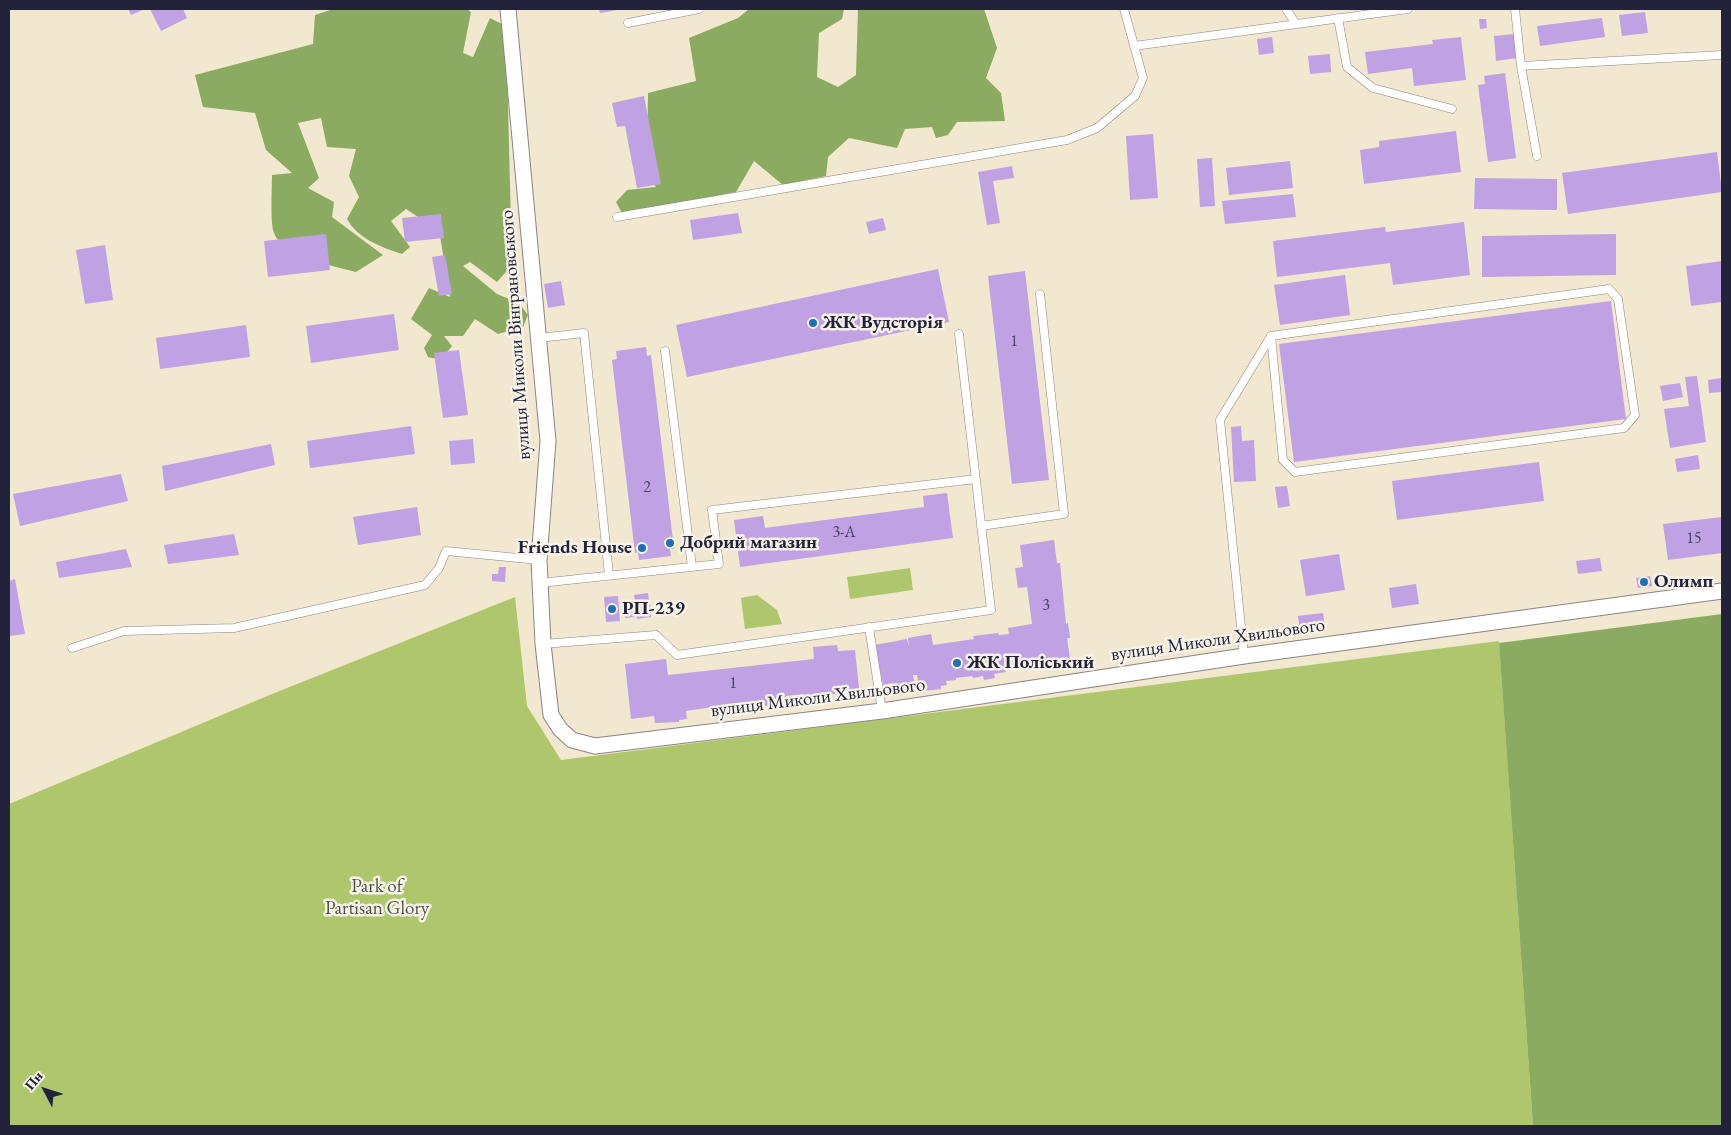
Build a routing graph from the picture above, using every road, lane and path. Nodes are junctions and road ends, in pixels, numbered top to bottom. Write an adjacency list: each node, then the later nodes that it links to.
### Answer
1 (508, 9): 19 (street, вулиця Миколи Вінграновського)
2 (699, 9): 8 (lane)
3 (1124, 9): 10 (lane)
4 (1286, 9): 9 (lane)
5 (1408, 9): 7 (lane)
6 (1515, 9): 12 (lane)
7 (1338, 18): 9 (lane); 13 (lane)
8 (628, 23)
9 (1296, 24): 10 (lane)
10 (1134, 46): 15 (lane)
11 (1722, 55): 12 (lane)
12 (1521, 66): 14 (lane)
13 (1452, 109)
14 (1537, 156)
15 (617, 217)
16 (1040, 294): 22 (lane)
17 (958, 334): 21 (lane)
18 (1270, 336): 18 (lane); 31 (lane)
19 (539, 338): 23 (street, вулиця Миколи Вінграновського); 25 (lane)
20 (665, 352): 24 (lane)
21 (976, 479): 22 (lane); 24 (lane)
22 (981, 526): 28 (lane)
23 (539, 560): 26 (street, вулиця Миколи Вінграновського); 30 (lane)
24 (692, 567): 25 (lane)
25 (609, 575): 26 (lane)
26 (540, 583): 29 (street, вулиця Миколи Вінграновського)
27 (1722, 591): 31 (street, вулиця Миколи Хвильового)
28 (868, 627): 29 (lane); 32 (lane)
29 (543, 644): 33 (street, вулиця Миколи Вінграновського)
30 (72, 648)
31 (1244, 656): 32 (street, вулиця Миколи Хвильового)
32 (882, 711): 33 (street, вулиця Миколи Хвильового)
33 (572, 740)

